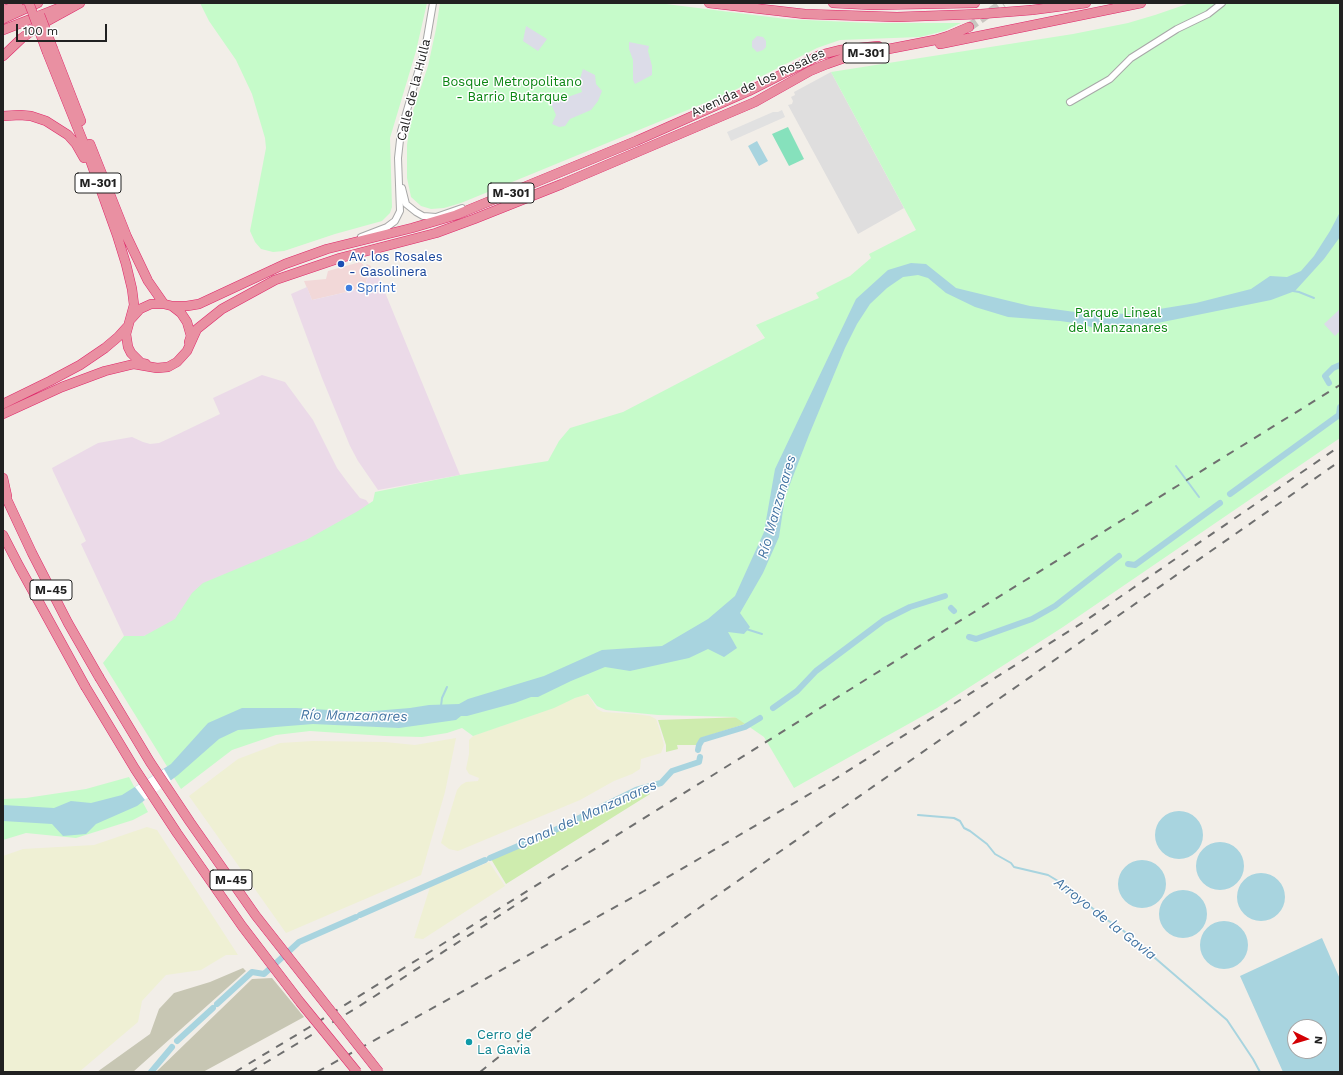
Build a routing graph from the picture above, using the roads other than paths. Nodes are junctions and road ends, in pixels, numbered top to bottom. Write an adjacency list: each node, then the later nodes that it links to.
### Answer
1 (25, 3): 13 (highway)
2 (29, 3): 18 (highway, M-301, bridge)
3 (37, 3): 14 (highway); 18 (highway, M-301, bridge)
4 (71, 3): 16 (highway)
5 (80, 3): 19 (highway)
6 (433, 3): 23 (street, Calle de la Hulla)
7 (709, 3): 10 (highway, bridge)
8 (833, 3): 9 (highway)
9 (975, 3)
10 (1086, 3)
11 (1141, 3): 20 (highway)
12 (1222, 3): 21 (street)
13 (3, 10)
14 (6, 16)
15 (969, 27): 17 (highway, Avenida de los Rosales / M-301)
16 (3, 30)
17 (906, 46): 20 (highway, Avenida de los Rosales / M-301); 25 (highway, Avenida de los Rosales / M-301)
18 (50, 50): 24 (highway, M-301); 27 (highway, M-301)
19 (3, 56)
20 (827, 64): 29 (highway, Avenida de los Rosales / M-301)
21 (1070, 102)
22 (3, 116): 24 (highway, M-301)
23 (400, 177): 25 (street); 26 (street)
24 (100, 190): 28 (highway, M-301)
25 (511, 193): 26 (highway, M-301)
26 (327, 249): 27 (highway, M-301)
27 (168, 305): 28 (highway, M-301); 29 (highway, M-301)
28 (130, 322): 30 (highway, M-301); 31 (highway, M-301)
29 (187, 351): 30 (highway, M-301)
30 (155, 368): 32 (highway, M-301)
31 (6, 402)
32 (3, 414)
33 (3, 478): 35 (highway)
34 (3, 491): 35 (highway, M-45)
35 (8, 502): 38 (highway, M-45, bridge)
36 (3, 535): 37 (highway, M-45, bridge)
37 (357, 1072)
38 (379, 1072)

